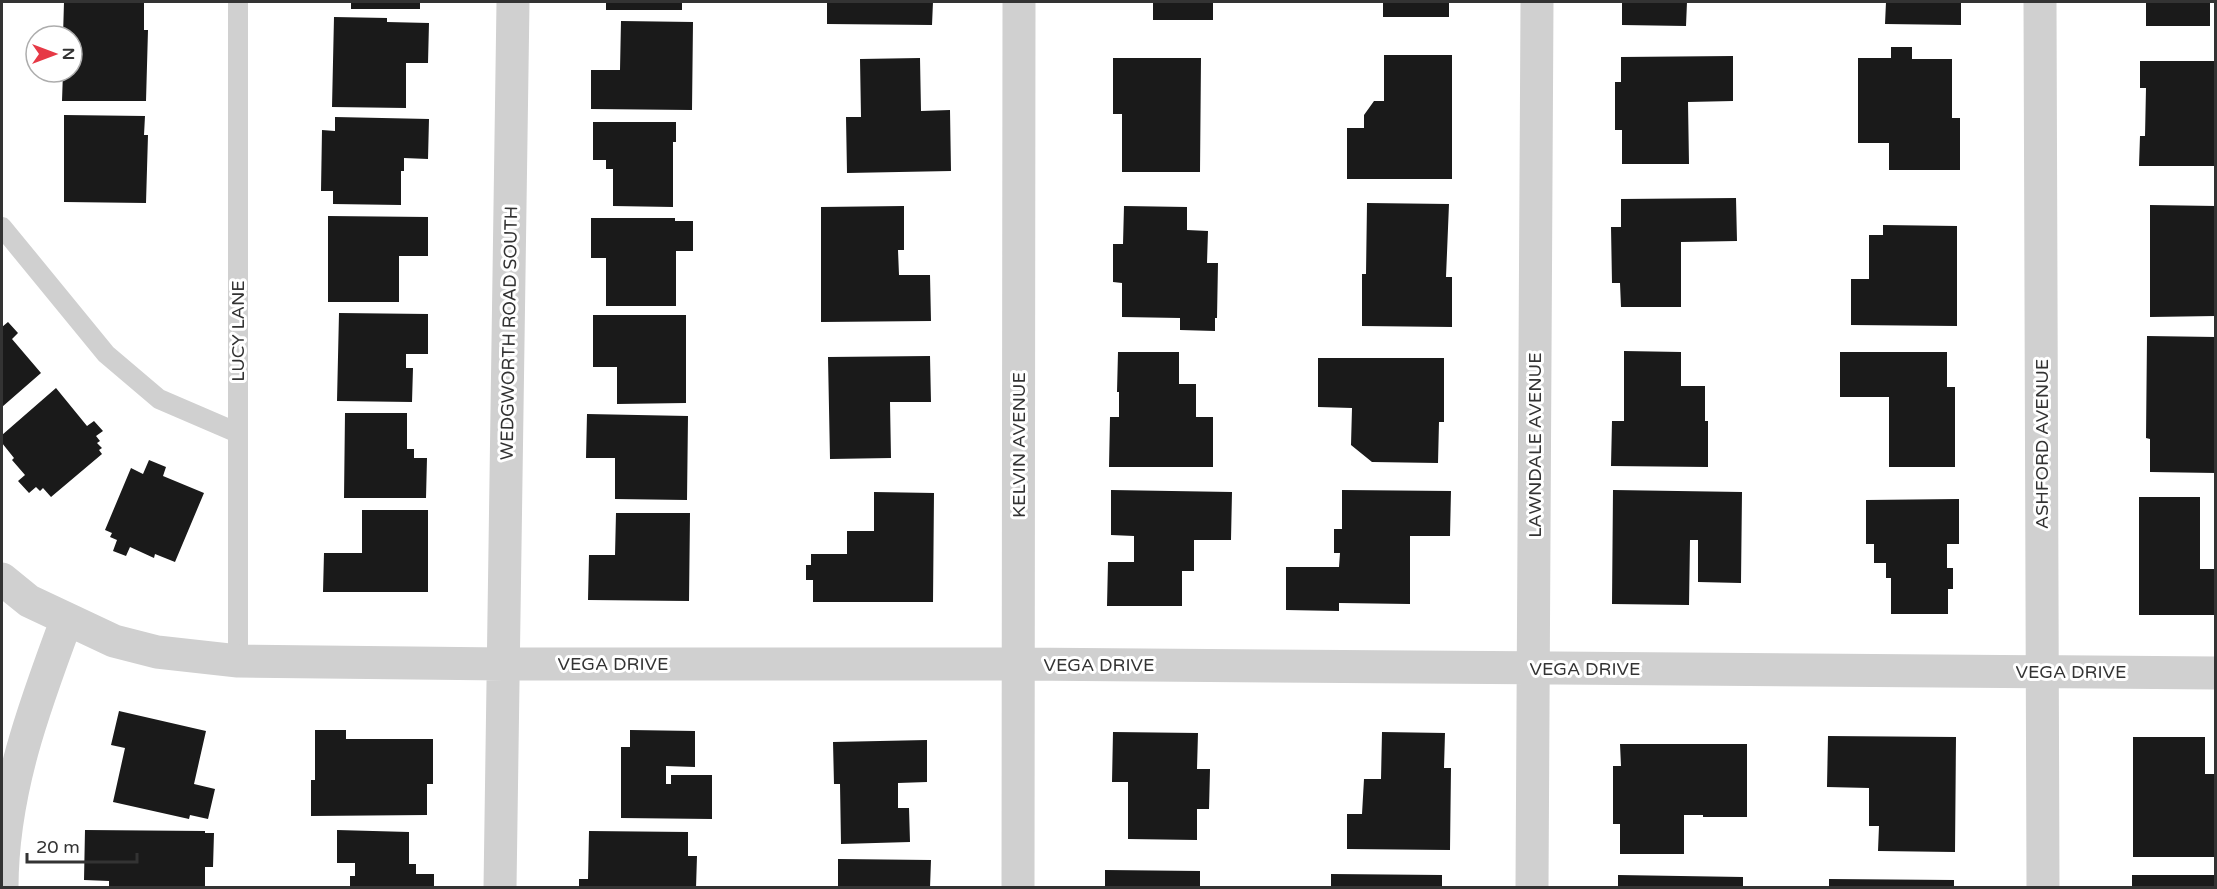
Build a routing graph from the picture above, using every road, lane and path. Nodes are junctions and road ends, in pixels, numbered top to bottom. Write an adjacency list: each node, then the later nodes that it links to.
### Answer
1 (238, 2): 7 (lane, LUCY LANE)
2 (513, 2): 11 (street, WEDGWORTH ROAD SOUTH)
3 (1019, 2): 12 (street, KELVIN AVENUE)
4 (1537, 2): 13 (street, LAWNDALE AVENUE)
5 (2040, 2): 14 (street, ASHFORD AVENUE)
6 (2, 227): 7 (lane)
7 (238, 433): 10 (lane, LUCY LANE)
8 (2, 579): 9 (street, VEGA DRIVE)
9 (67, 619): 10 (street, VEGA DRIVE); 16 (street)
10 (238, 661): 11 (street, VEGA DRIVE)
11 (504, 664): 12 (street, VEGA DRIVE); 17 (street, WEDGWORTH ROAD SOUTH)
12 (1019, 664): 13 (street, VEGA DRIVE); 18 (street, KELVIN AVENUE)
13 (1534, 668): 14 (street, VEGA DRIVE); 19 (street, LAWNDALE AVENUE)
14 (2043, 672): 15 (street, VEGA DRIVE); 20 (street, ASHFORD AVENUE)
15 (2216, 673)
16 (2, 888)
17 (500, 888)
18 (1018, 888)
19 (1532, 888)
20 (2043, 888)

